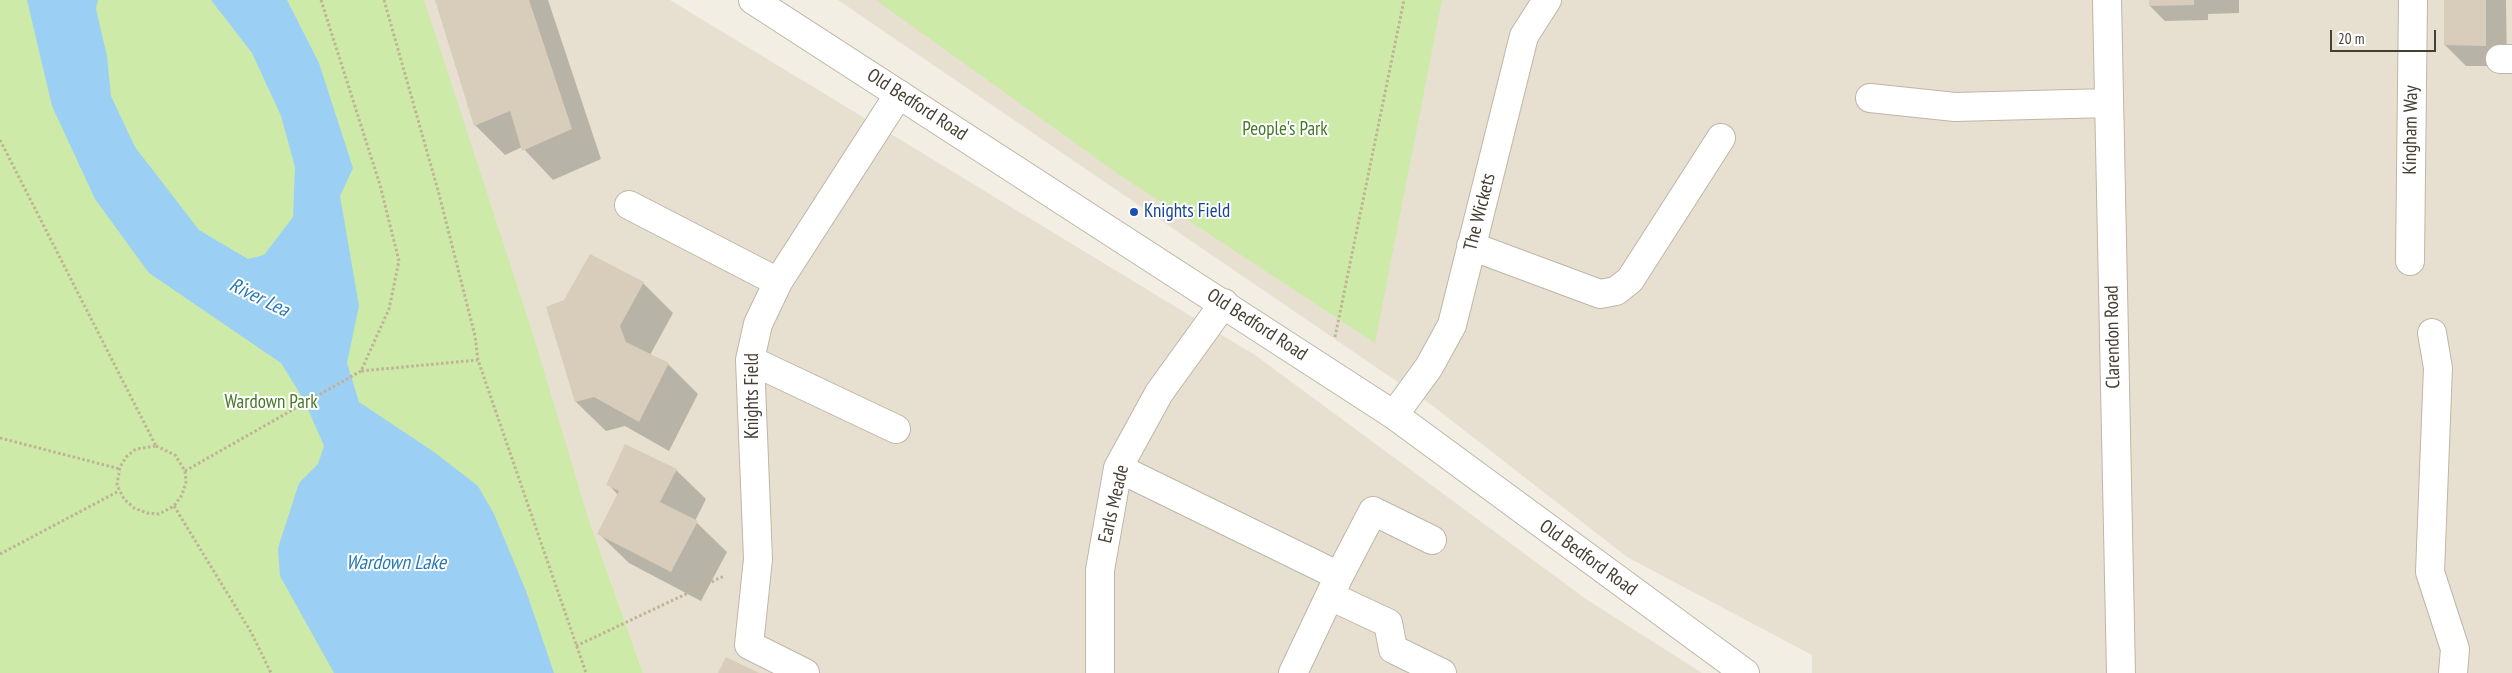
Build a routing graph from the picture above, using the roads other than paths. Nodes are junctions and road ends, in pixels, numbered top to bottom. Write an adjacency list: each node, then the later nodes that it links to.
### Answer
1 (754, 0): 5 (street, Old Bedford Road)
2 (1547, 0): 10 (street, The Wickets)
3 (2107, 0): 7 (street, Clarendon Road)
4 (2413, 0): 11 (street, Kingham Way)
5 (899, 94): 12 (street, Knights Field); 13 (street, Old Bedford Road)
6 (1870, 98): 7 (street)
7 (2109, 103): 26 (street, Clarendon Road)
8 (1720, 138): 10 (street)
9 (629, 205): 12 (street)
10 (1471, 246): 16 (street, The Wickets)
11 (2410, 261)
12 (778, 282): 15 (street, Knights Field)
13 (1224, 303): 16 (street, Old Bedford Road); 18 (street, Earls Meade)
14 (2432, 332): 27 (street)
15 (750, 360): 17 (street); 21 (street, Knights Field)
16 (1394, 415): 25 (street, Old Bedford Road)
17 (896, 429)
18 (1118, 468): 20 (street); 22 (street, Earls Meade)
19 (1432, 540): 20 (street)
20 (1335, 586): 23 (street); 24 (street)
21 (806, 673)
22 (1100, 673)
23 (1293, 673)
24 (1442, 673)
25 (1745, 673)
26 (2121, 673)
27 (2453, 673)

